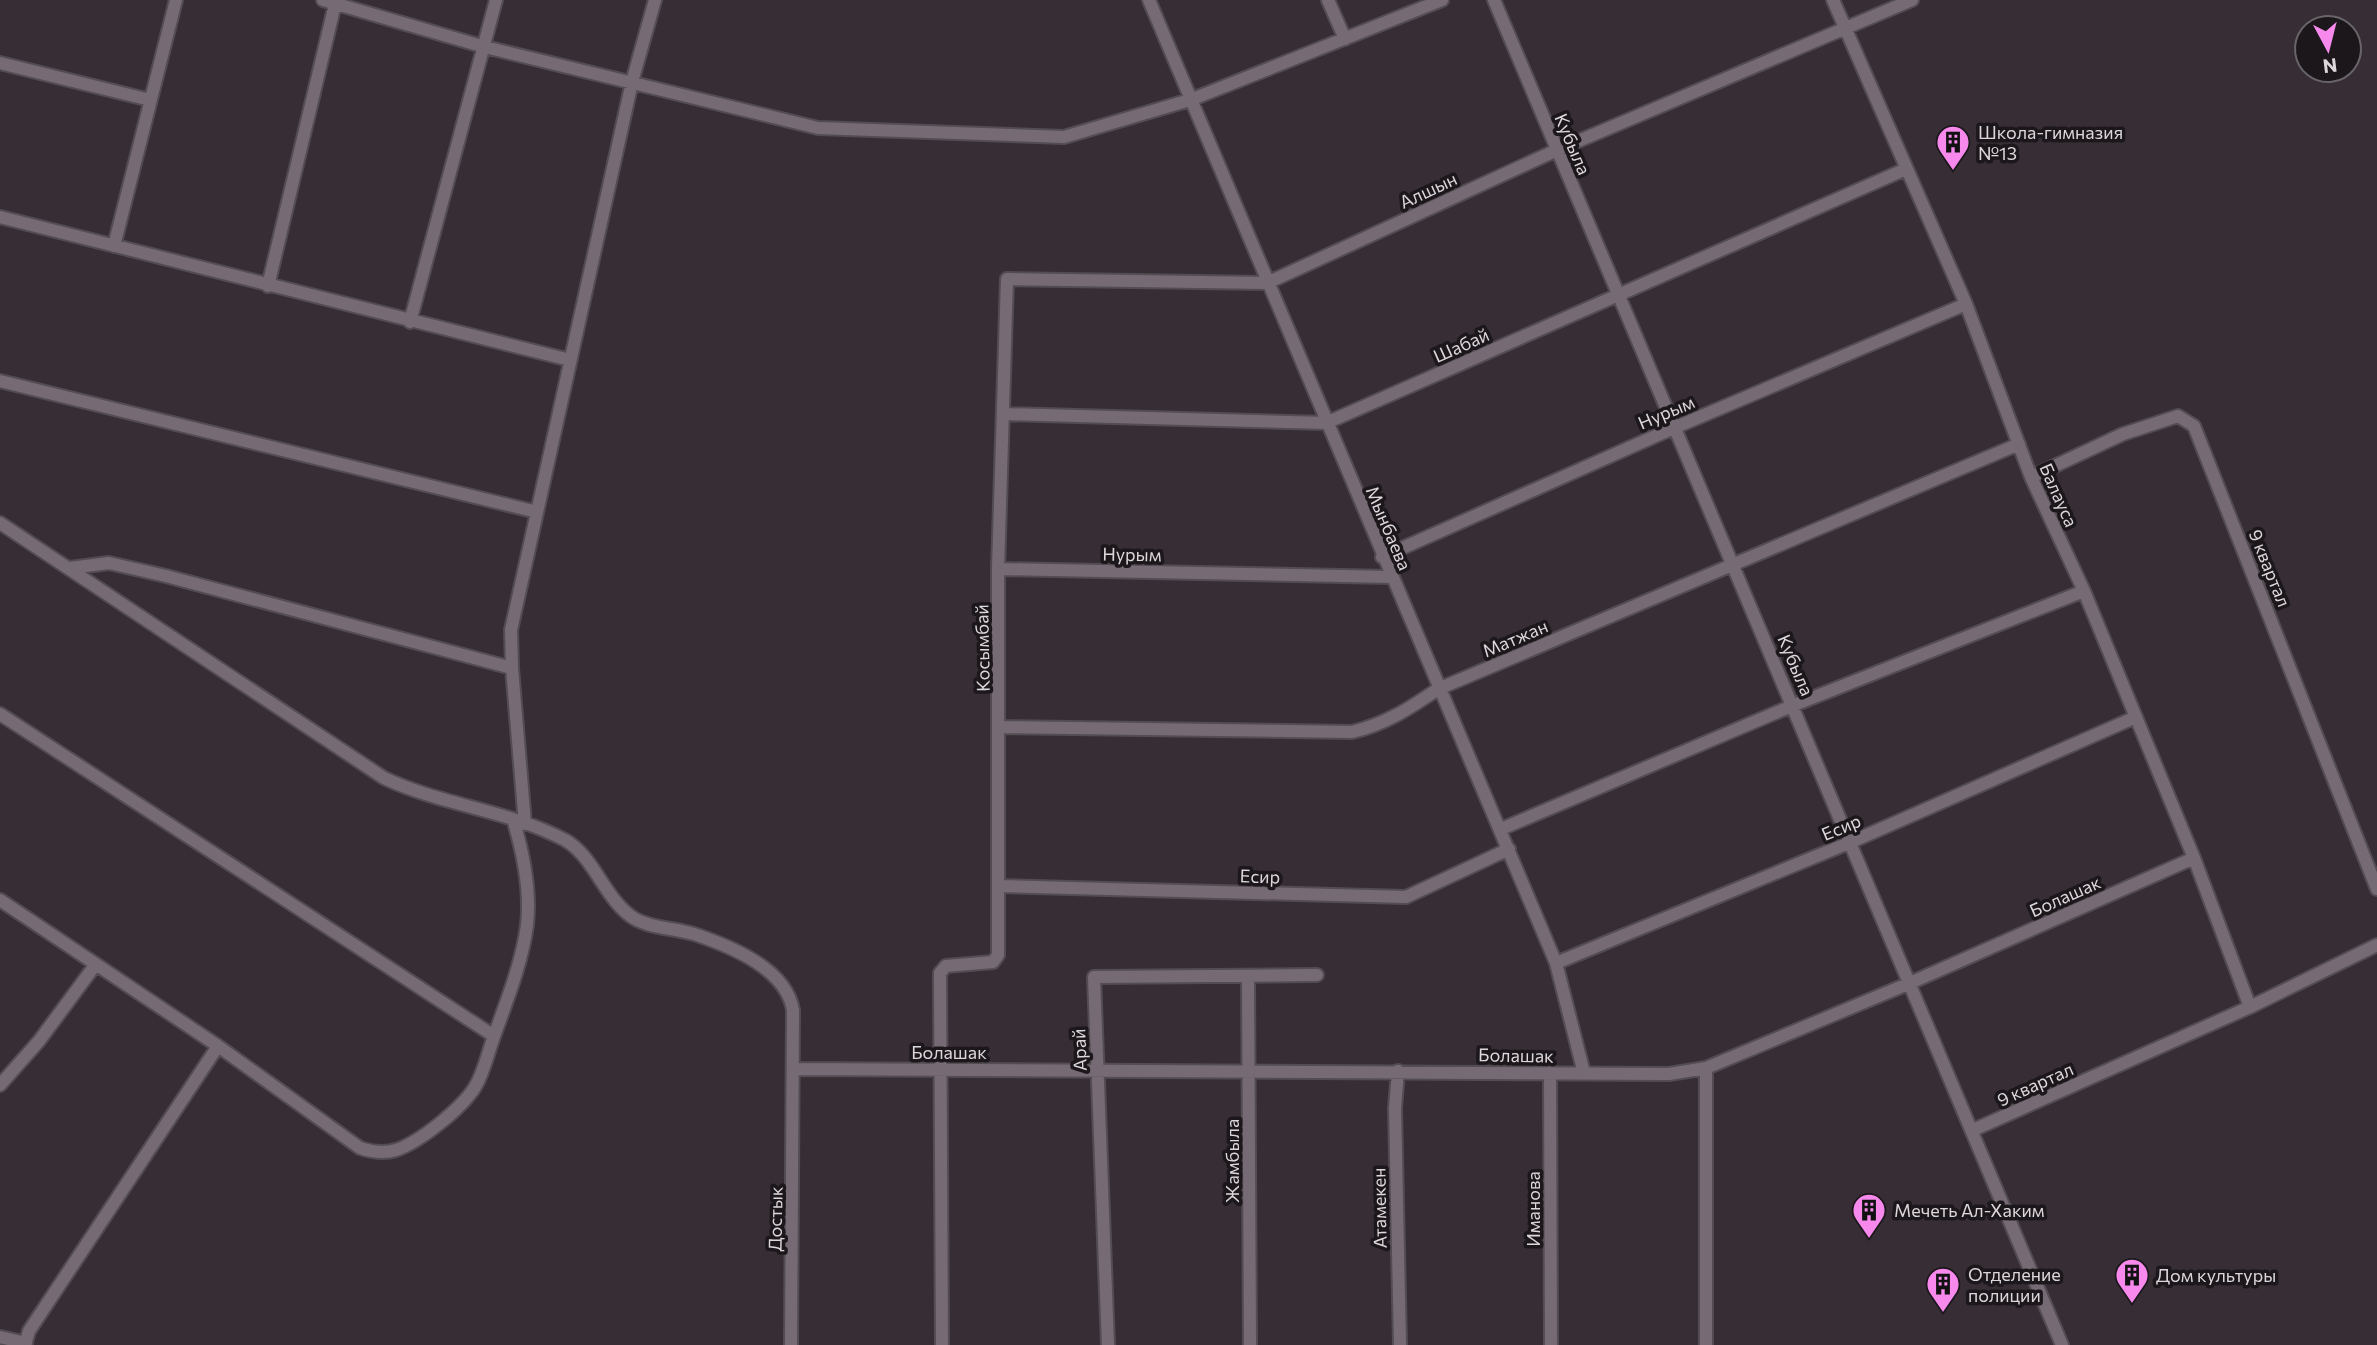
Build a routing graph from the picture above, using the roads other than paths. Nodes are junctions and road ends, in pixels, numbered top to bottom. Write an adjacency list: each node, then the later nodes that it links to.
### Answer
1 (176, 0): 16 (street)
2 (496, 0): 13 (street)
3 (654, 0): 15 (street)
4 (1149, 0): 17 (street, Мынбаева)
5 (1328, 0): 12 (street)
6 (1441, 0): 12 (street)
7 (1494, 0): 18 (street, Кубыла)
8 (1833, 0): 11 (street, Балауса)
9 (1912, 0): 11 (street, Алшын)
10 (331, 1): 13 (street); 24 (street)
11 (1844, 31): 18 (street, Алшын); 19 (street, Балауса)
12 (1345, 39): 17 (street)
13 (485, 47): 15 (street); 27 (street)
14 (0, 63): 16 (street)
15 (632, 82): 17 (street); 28 (street)
16 (150, 100): 21 (street)
17 (1189, 100): 23 (street, Мынбаева)
18 (1557, 150): 23 (street, Алшын); 25 (street, Кубыла)
19 (1906, 169): 25 (street, Шабай); 26 (street, Балауса)
20 (0, 217): 21 (street)
21 (114, 246): 24 (street)
22 (1007, 279): 23 (street, Алшын); 30 (street, Косымбай)
23 (1267, 283): 31 (street, Мынбаева)
24 (268, 286): 27 (street)
25 (1619, 295): 31 (street, Шабай); 32 (street, Кубыла)
26 (1966, 304): 32 (street, Нурым); 33 (street, Балауса)
27 (410, 322): 28 (street)
28 (570, 360): 35 (street)
29 (0, 382): 35 (street)
30 (1003, 414): 31 (street, Шабай); 40 (street, Косымбай)
31 (1326, 423): 37 (street, Мынбаева)
32 (1676, 427): 37 (street, Нурым); 38 (street, Кубыла)
33 (2019, 444): 34 (street, Балауса); 38 (street, Матжан)
34 (2031, 477): 42 (street, Балауса); 55 (street, 9 квартал)
35 (537, 512): 43 (street)
36 (0, 523): 39 (street, Достык)
37 (1382, 556): 41 (street, Мынбаева)
38 (1734, 564): 44 (street, Матжан); 45 (street, Кубыла)
39 (70, 568): 43 (street); 49 (street, Достык)
40 (998, 569): 41 (street, Нурым); 48 (street, Косымбай)
41 (1391, 577): 44 (street, Мынбаева)
42 (2084, 591): 45 (street); 47 (street, Балауса)
43 (512, 668): 49 (street)
44 (1438, 690): 48 (street, Матжан); 50 (street, Мынбаева)
45 (1794, 705): 50 (street); 51 (street, Кубыла)
46 (0, 713): 64 (street)
47 (2136, 717): 51 (street, Есир); 53 (street, Балауса)
48 (1000, 727): 54 (street, Косымбай)
49 (519, 822): 64 (street); 67 (street, Достык)
50 (1501, 829): 52 (street, Мынбаева)
51 (1851, 842): 58 (street, Есир); 62 (street, Кубыла)
52 (1509, 849): 54 (street, Есир); 58 (street, Мынбаева)
53 (2194, 858): 62 (street, Болашак); 63 (street, Балауса)
54 (999, 886): 69 (street, Косымбай)
55 (2377, 889)
56 (0, 900): 59 (street)
57 (2377, 945): 63 (street, 9 квартал)
58 (1556, 963): 73 (street, Мынбаева)
59 (96, 964): 65 (street); 74 (street)
60 (1317, 975): 61 (street, Арай)
61 (1248, 976): 68 (street, Арай); 70 (street, Жамбыла)
62 (1910, 983): 66 (street, Болашак); 75 (street, Кубыла)
63 (2250, 1007): 75 (street, 9 квартал)
64 (494, 1036): 65 (street)
65 (218, 1046): 77 (street)
66 (1706, 1068): 73 (street, Болашак); 84 (street)
67 (794, 1069): 69 (street, Болашак); 78 (street, Достык)
68 (1098, 1069): 69 (street, Болашак); 70 (street, Болашак); 80 (street, Арай)
69 (940, 1070): 79 (street)
70 (1249, 1070): 71 (street, Болашак); 81 (street, Жамбыла)
71 (1398, 1071): 72 (street, Болашак); 82 (street, Атамекен)
72 (1550, 1073): 73 (street, Болашак); 83 (street, Иманова)
73 (1584, 1073)
74 (0, 1084)
75 (1973, 1130): 85 (street, Кубыла)
76 (0, 1337): 77 (street)
77 (25, 1344)
78 (791, 1345)
79 (942, 1345)
80 (1108, 1345)
81 (1250, 1345)
82 (1400, 1345)
83 (1551, 1345)
84 (1706, 1345)
85 (2062, 1345)

